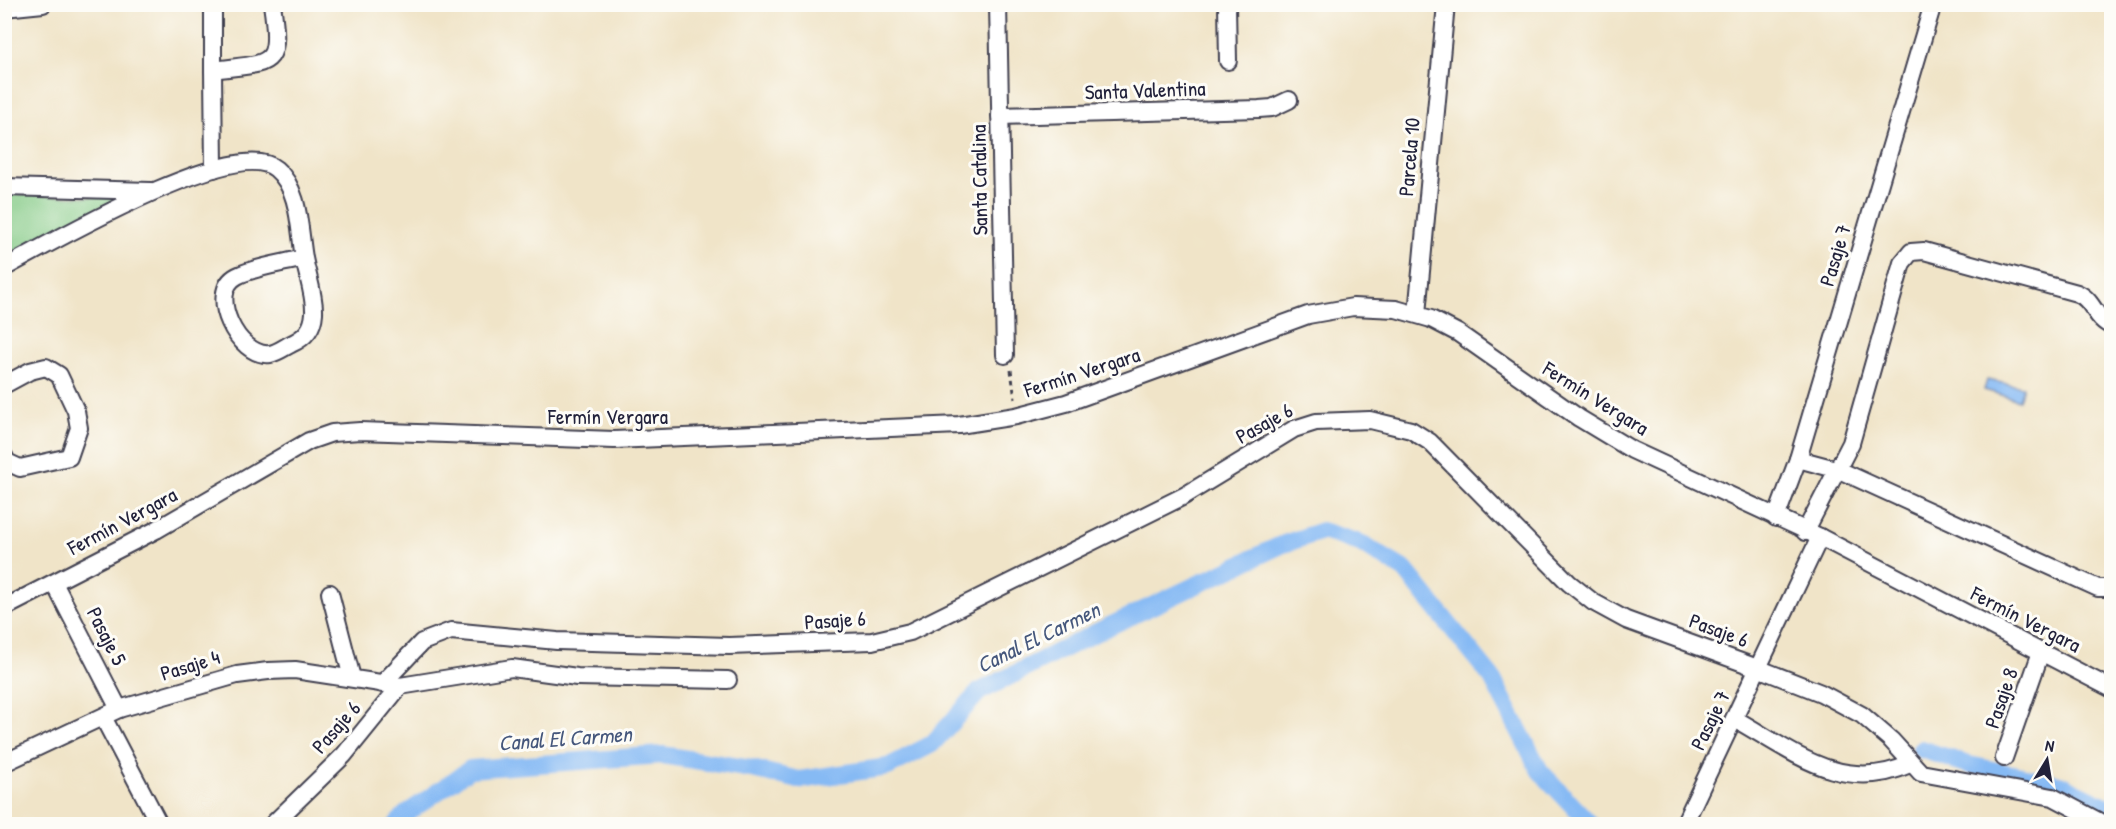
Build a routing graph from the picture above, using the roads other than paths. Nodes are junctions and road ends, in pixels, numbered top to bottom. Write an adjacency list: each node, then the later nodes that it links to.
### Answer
1 (43, 4): 8 (street)
2 (213, 4): 10 (street)
3 (272, 4): 10 (street)
4 (998, 4): 12 (street, Santa Catalina)
5 (1227, 4): 9 (street)
6 (1446, 4): 18 (street, Parcela 10)
7 (1933, 4): 23 (street, Pasaje 7)
8 (4, 8)
9 (1228, 61)
10 (213, 70): 13 (street)
11 (1289, 100): 12 (street, Santa Valentina)
12 (1000, 116): 20 (street, Santa Catalina)
13 (214, 169): 15 (street); 16 (street)
14 (4, 188): 15 (street)
15 (152, 191): 17 (street)
16 (304, 258): 16 (street)
17 (4, 268)
18 (1417, 314): 25 (street, Fermín Vergara); 27 (street, Fermín Vergara)
19 (2112, 326): 24 (street, Pasaje 7)
20 (1005, 355)
21 (4, 385): 22 (street)
22 (4, 456)
23 (1798, 459): 24 (street); 25 (street, Pasaje 7)
24 (1839, 470): 26 (street, Pasaje 7); 28 (street)
25 (1776, 518): 26 (street, Fermín Vergara)
26 (1812, 534): 31 (street, Fermín Vergara); 32 (street, Pasaje 7)
27 (54, 583): 30 (street, Fermín Vergara); 38 (street, Pasaje 5)
28 (2112, 588)
29 (330, 592): 33 (street)
30 (4, 608)
31 (2041, 652): 37 (street, Fermín Vergara); 41 (street, Pasaje 8)
32 (1760, 669): 35 (street, Pasaje 6); 40 (street, Pasaje 7); 43 (street, Pasaje 6)
33 (352, 678): 35 (street, Pasaje 4); 38 (street, Pasaje 4)
34 (728, 680): 36 (street)
35 (382, 684): 36 (street, Pasaje 4)
36 (400, 686): 45 (street, Pasaje 6)
37 (2112, 688)
38 (119, 709): 39 (street, Pasaje 4)
39 (103, 717): 42 (street, Pasaje 4); 44 (street)
40 (1735, 719): 43 (street); 46 (street, Pasaje 7)
41 (2004, 758)
42 (4, 763)
43 (1910, 764): 47 (street, Pasaje 6)
44 (159, 825)
45 (273, 825)
46 (1684, 825)
47 (2104, 825)

